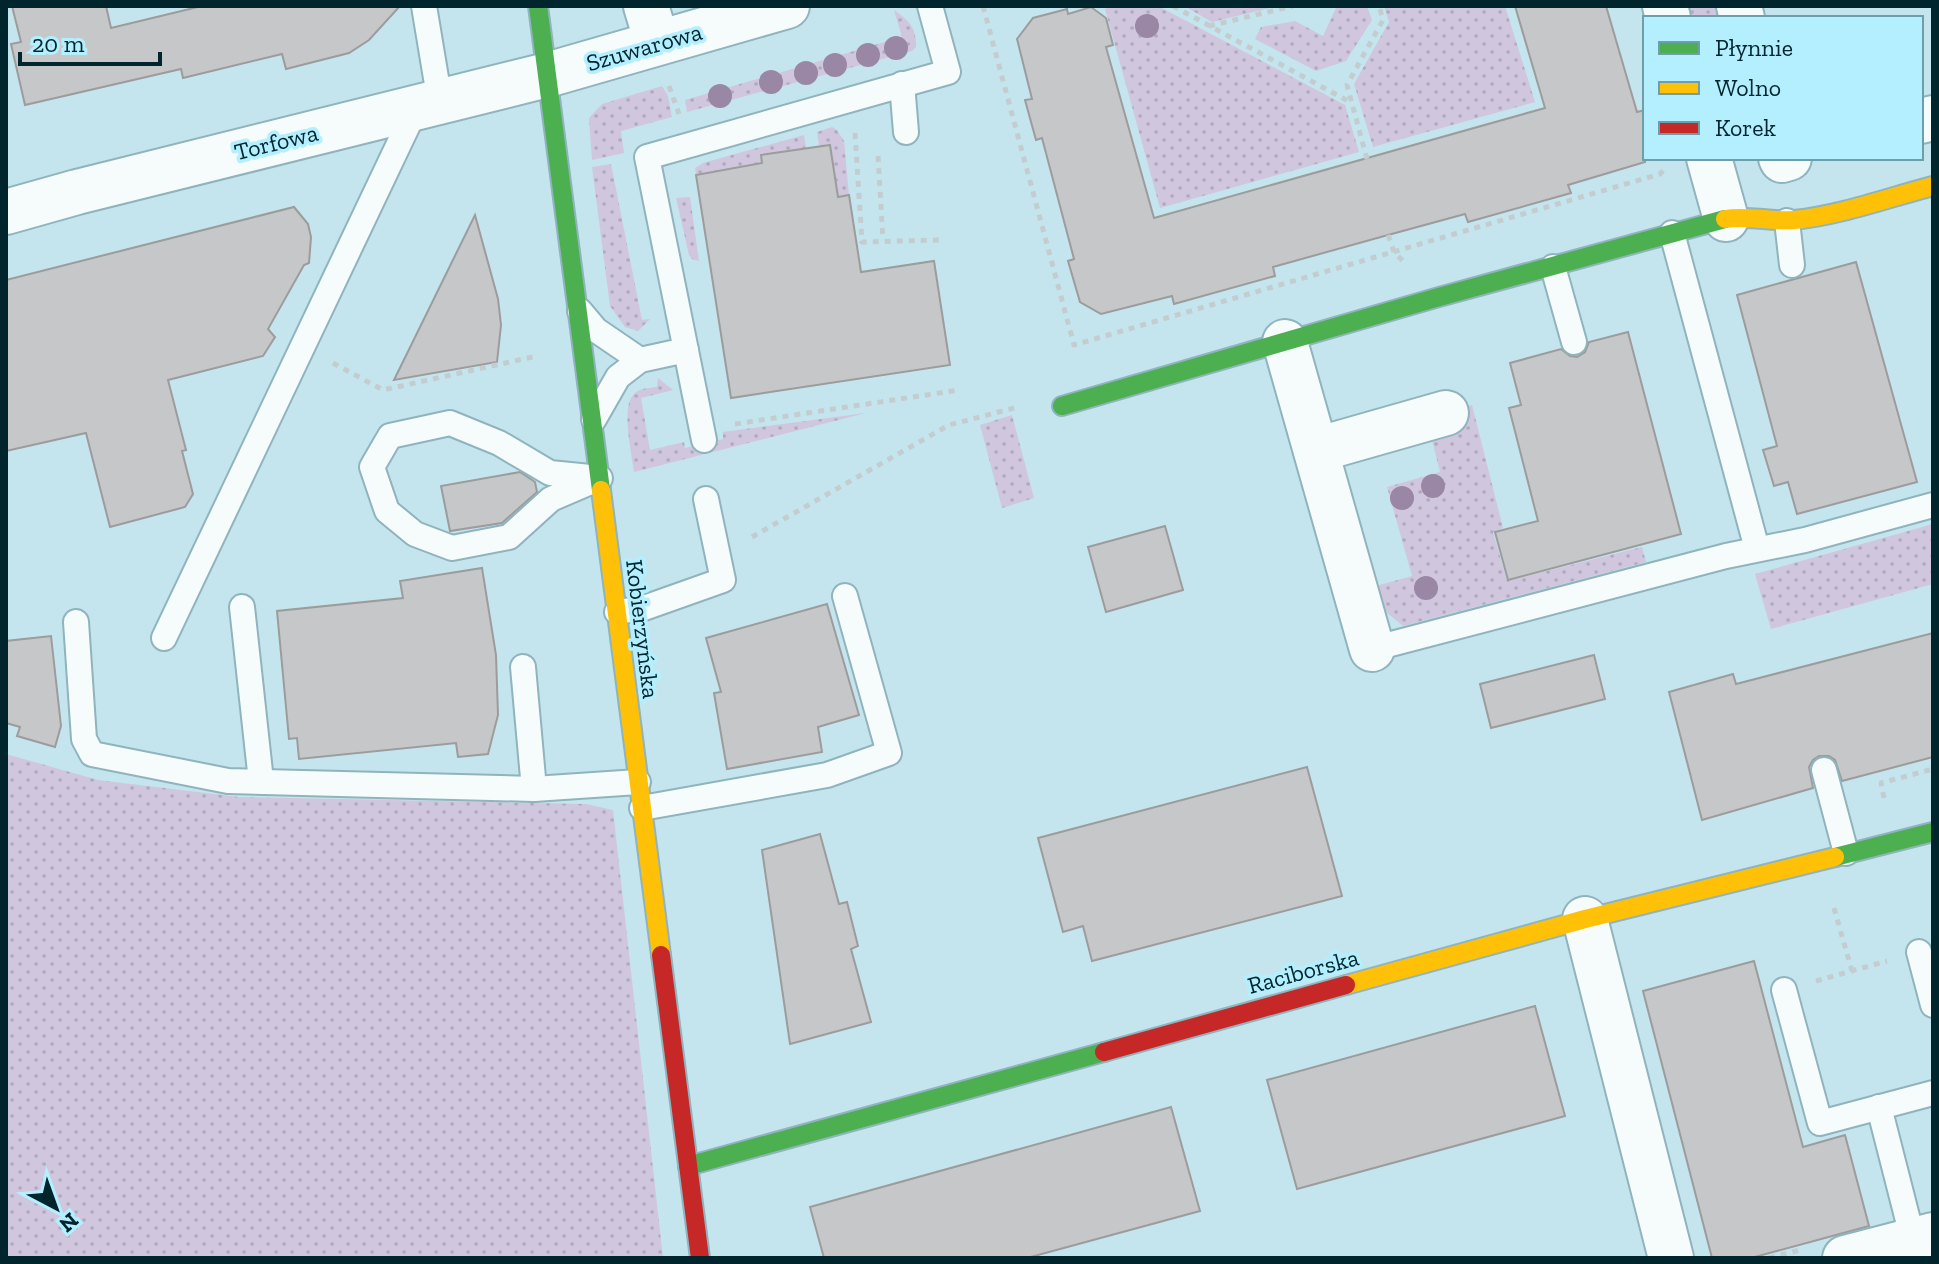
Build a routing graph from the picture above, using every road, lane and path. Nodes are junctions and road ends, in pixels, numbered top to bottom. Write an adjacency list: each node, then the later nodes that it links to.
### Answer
1 (424, 6): 14 (lane)
2 (538, 6): 11 (street, Kobierzyńska)
3 (787, 6): 9 (street, Szuwarowa)
4 (930, 6): 12 (lane)
5 (983, 6): 29 (path)
6 (1173, 6): 10 (path)
7 (1293, 6): 10 (path)
8 (1379, 6): 13 (path)
9 (652, 24): 11 (street, Szuwarowa)
10 (1209, 26): 13 (path)
11 (547, 75): 14 (street, Torfowa); 32 (street, Kobierzyńska)
12 (902, 84): 16 (lane); 36 (lane)
13 (1350, 102): 18 (path)
14 (428, 104): 22 (street, Torfowa); 35 (lane)
15 (866, 130): 27 (path)
16 (906, 132)
17 (878, 149): 27 (path)
18 (1367, 159)
19 (1673, 160): 29 (path)
20 (1710, 160): 23 (street)
21 (1933, 186): 24 (street)
22 (6, 212)
23 (1726, 219): 24 (street); 25 (street)
24 (1787, 221): 30 (lane)
25 (1672, 233): 31 (street); 49 (lane)
26 (1388, 235): 29 (path)
27 (883, 240): 28 (path)
28 (939, 240)
29 (1394, 252)
30 (1792, 265)
31 (1553, 267): 33 (street); 34 (lane)
32 (577, 306): 38 (lane); 42 (street, Kobierzyńska)
33 (1285, 342): 40 (street); 45 (street)
34 (1574, 342)
35 (303, 347): 37 (path); 55 (lane)
36 (686, 350): 38 (lane); 44 (lane)
37 (543, 355)
38 (640, 360): 42 (lane)
39 (959, 390): 43 (path)
40 (1062, 406): 50 (path)
41 (1446, 413): 45 (street)
42 (592, 422): 46 (street, Kobierzyńska)
43 (731, 425)
44 (704, 440)
45 (1316, 450): 56 (street)
46 (600, 478): 46 (lane); 53 (street, Kobierzyńska)
47 (706, 499): 50 (lane)
48 (1933, 505): 49 (lane)
49 (1757, 549): 56 (lane)
50 (717, 557): 53 (lane)
51 (845, 596): 62 (lane)
52 (242, 607): 59 (lane)
53 (617, 612): 60 (street, Kobierzyńska)
54 (76, 622): 59 (lane)
55 (164, 638)
56 (1372, 649)
57 (523, 667): 61 (lane)
58 (1824, 770): 64 (lane)
59 (261, 781): 61 (lane)
60 (638, 782): 61 (lane); 62 (street, Kobierzyńska)
61 (534, 789)
62 (642, 808): 73 (street, Kobierzyńska)
63 (1933, 832): 64 (street, Raciborska)
64 (1846, 853): 66 (street, Raciborska)
65 (1834, 908): 68 (path)
66 (1585, 919): 73 (street, Raciborska); 76 (street)
67 (1919, 952): 68 (path); 70 (lane)
68 (1852, 971): 69 (path)
69 (1784, 990): 72 (lane)
70 (1933, 1005)
71 (1933, 1093): 72 (lane)
72 (1879, 1107): 74 (lane)
73 (688, 1166): 75 (street, Kobierzyńska)
74 (1923, 1238): 77 (street)
75 (700, 1258)
76 (1671, 1258)
77 (1845, 1258)

